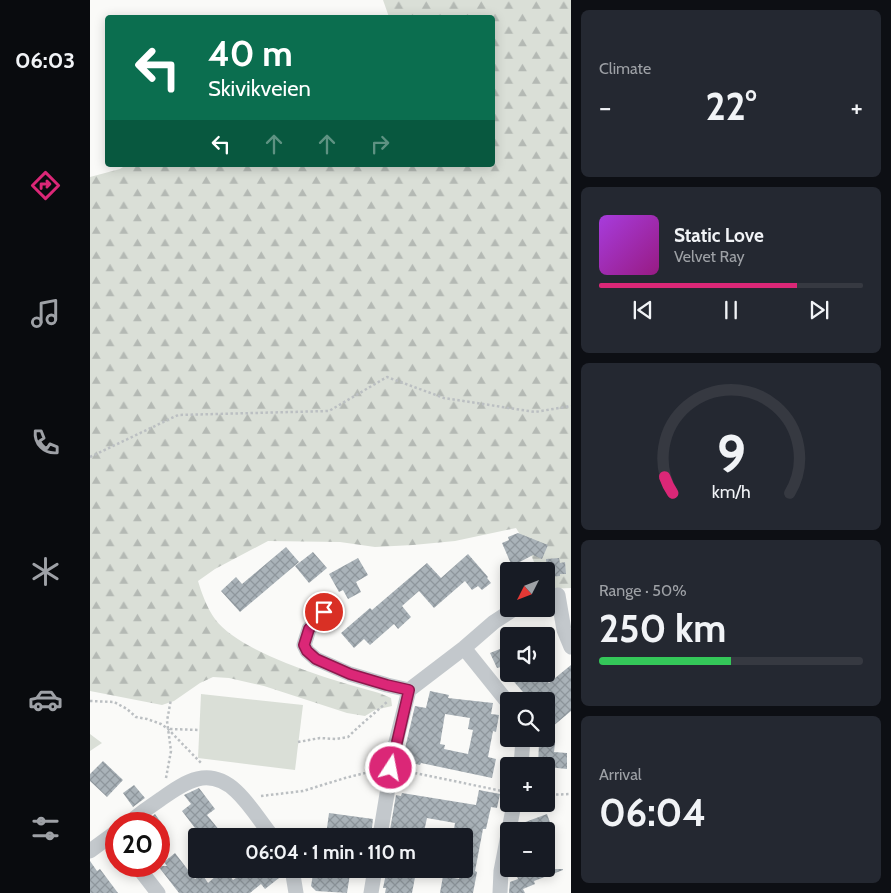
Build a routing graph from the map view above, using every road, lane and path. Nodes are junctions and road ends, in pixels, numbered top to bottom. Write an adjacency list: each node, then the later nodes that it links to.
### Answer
1 (571, 406): 2 (path)
2 (90, 457)
3 (559, 596): 6 (street)
4 (324, 612): 8 (street)
5 (500, 618): 7 (street)
6 (571, 647)
7 (464, 648): 8 (street); 9 (street)
8 (406, 689): 14 (path); 16 (street)
9 (500, 693)
10 (171, 699): 12 (path)
11 (90, 701): 12 (path)
12 (168, 729): 13 (path); 15 (path); 20 (path)
13 (200, 730)
14 (298, 742)
15 (208, 768)
16 (391, 768): 17 (path); 21 (path); 25 (street)
17 (500, 790)
18 (571, 794): 19 (path)
19 (555, 795)
20 (164, 797): 21 (street); 22 (street)
21 (242, 797): 24 (street)
22 (143, 812)
23 (512, 812): 34 (street)
24 (266, 828)
25 (381, 828)
26 (105, 841): 27 (street)
27 (90, 851)
28 (146, 877): 31 (street)
29 (294, 878): 32 (street)
30 (374, 878): 33 (street)
31 (158, 893)
32 (296, 893)
33 (371, 893)
34 (500, 893)

